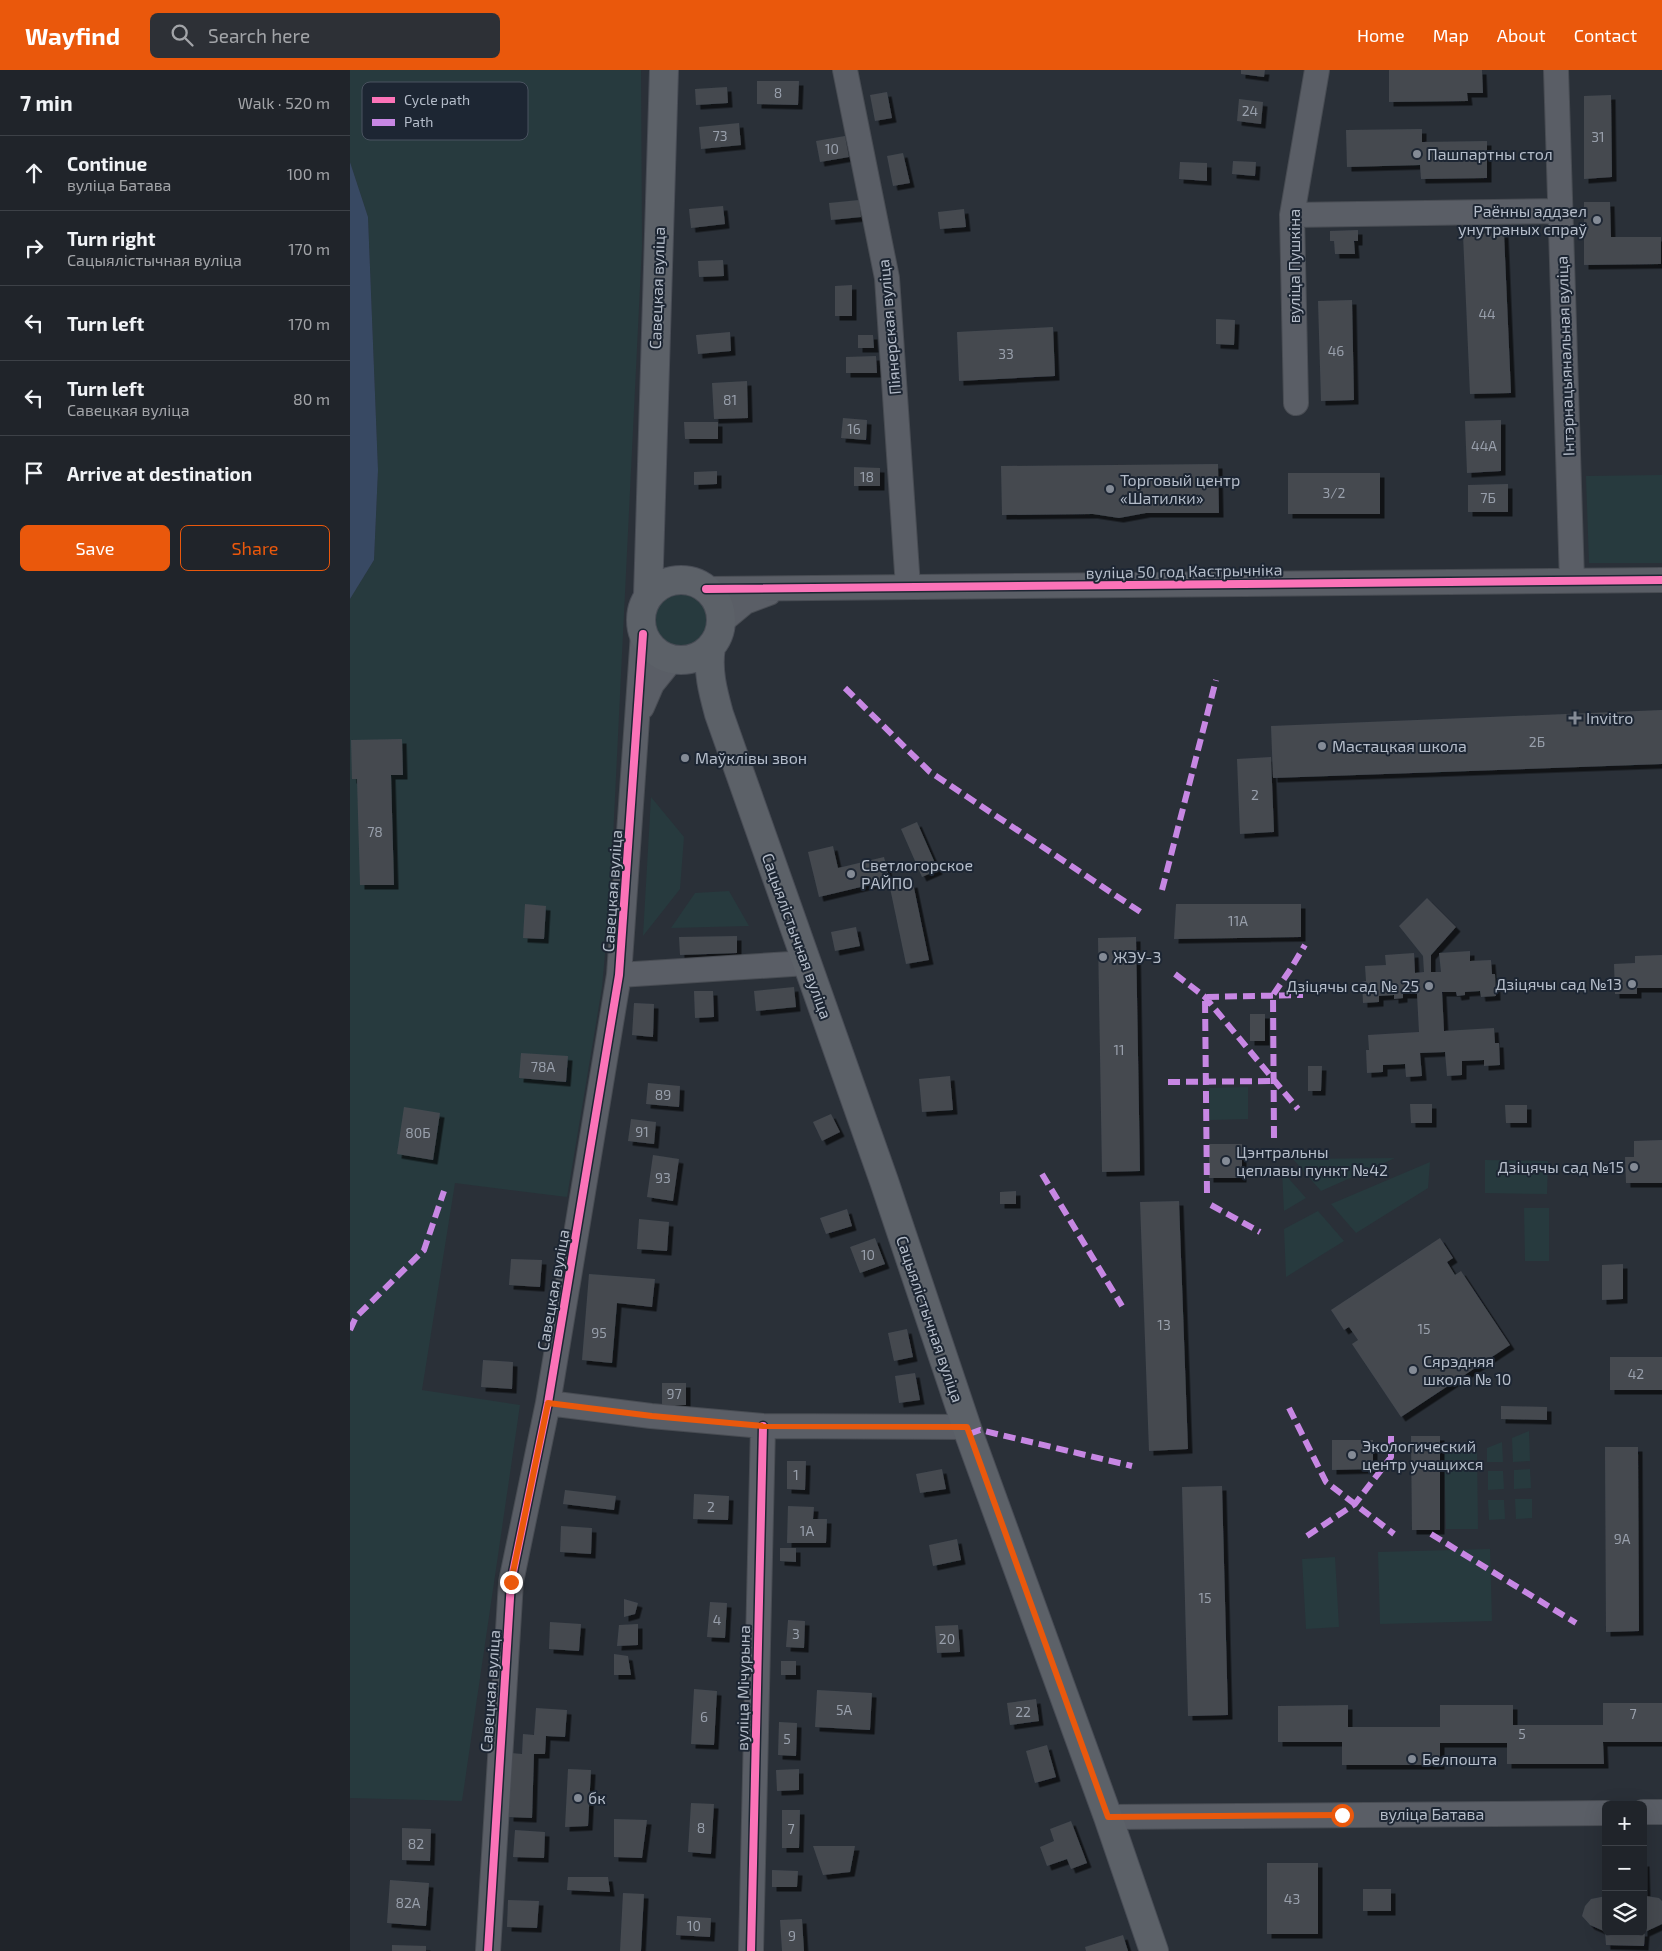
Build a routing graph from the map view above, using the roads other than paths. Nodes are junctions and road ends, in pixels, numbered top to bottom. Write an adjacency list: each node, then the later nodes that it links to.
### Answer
1 (664, 70): 8 (main road, Савецкая вуліца)
2 (845, 70): 12 (street, Піянерская вуліца)
3 (1317, 70): 6 (street, вуліца Пушкіна)
4 (1556, 70): 5 (street, Інтэрнацыянальная вуліца)
5 (1560, 211): 6 (street); 10 (street, Інтэрнацыянальная вуліца)
6 (1292, 215): 7 (street, вуліца Пушкіна)
7 (1296, 403)
8 (650, 506): 11 (main road, Савецкая вуліца); 14 (main road, Савецкая вуліца)
9 (1662, 580): 10 (street, вуліца 50 год Кастрычніка)
10 (1572, 581): 12 (street, вуліца 50 год Кастрычніка)
11 (694, 584): 13 (street, вуліца 50 год Кастрычніка); 14 (main road); 15 (main road)
12 (908, 587): 13 (street, вуліца 50 год Кастрычніка)
13 (782, 588): 15 (street, вуліца 50 год Кастрычніка)
14 (648, 596): 16 (main road)
15 (721, 622): 17 (main road)
16 (643, 634): 18 (main road); 20 (street, Савецкая вуліца)
17 (710, 647): 18 (main road); 19 (main road, Сацыялістычная вуліца)
18 (680, 659): 19 (main road, Сацыялістычная вуліца); 20 (street, Савецкая вуліца)
19 (719, 714): 21 (main road, Сацыялістычная вуліца)
20 (638, 718): 22 (street, Савецкая вуліца)
21 (807, 962): 22 (street); 25 (main road, Сацыялістычная вуліца)
22 (619, 975): 23 (street, Савецкая вуліца)
23 (548, 1403): 24 (street); 30 (street, Савецкая вуліца)
24 (763, 1426): 25 (street); 31 (street, вуліца Мічурына)
25 (967, 1427): 29 (main road, Сацыялістычная вуліца)
26 (1602, 1812): 29 (street, вуліца Батава)
27 (1647, 1812): 28 (street)
28 (1662, 1812)
29 (1108, 1817): 32 (main road, Сацыялістычная вуліца)
30 (488, 1951)
31 (750, 1951)
32 (1154, 1951)

